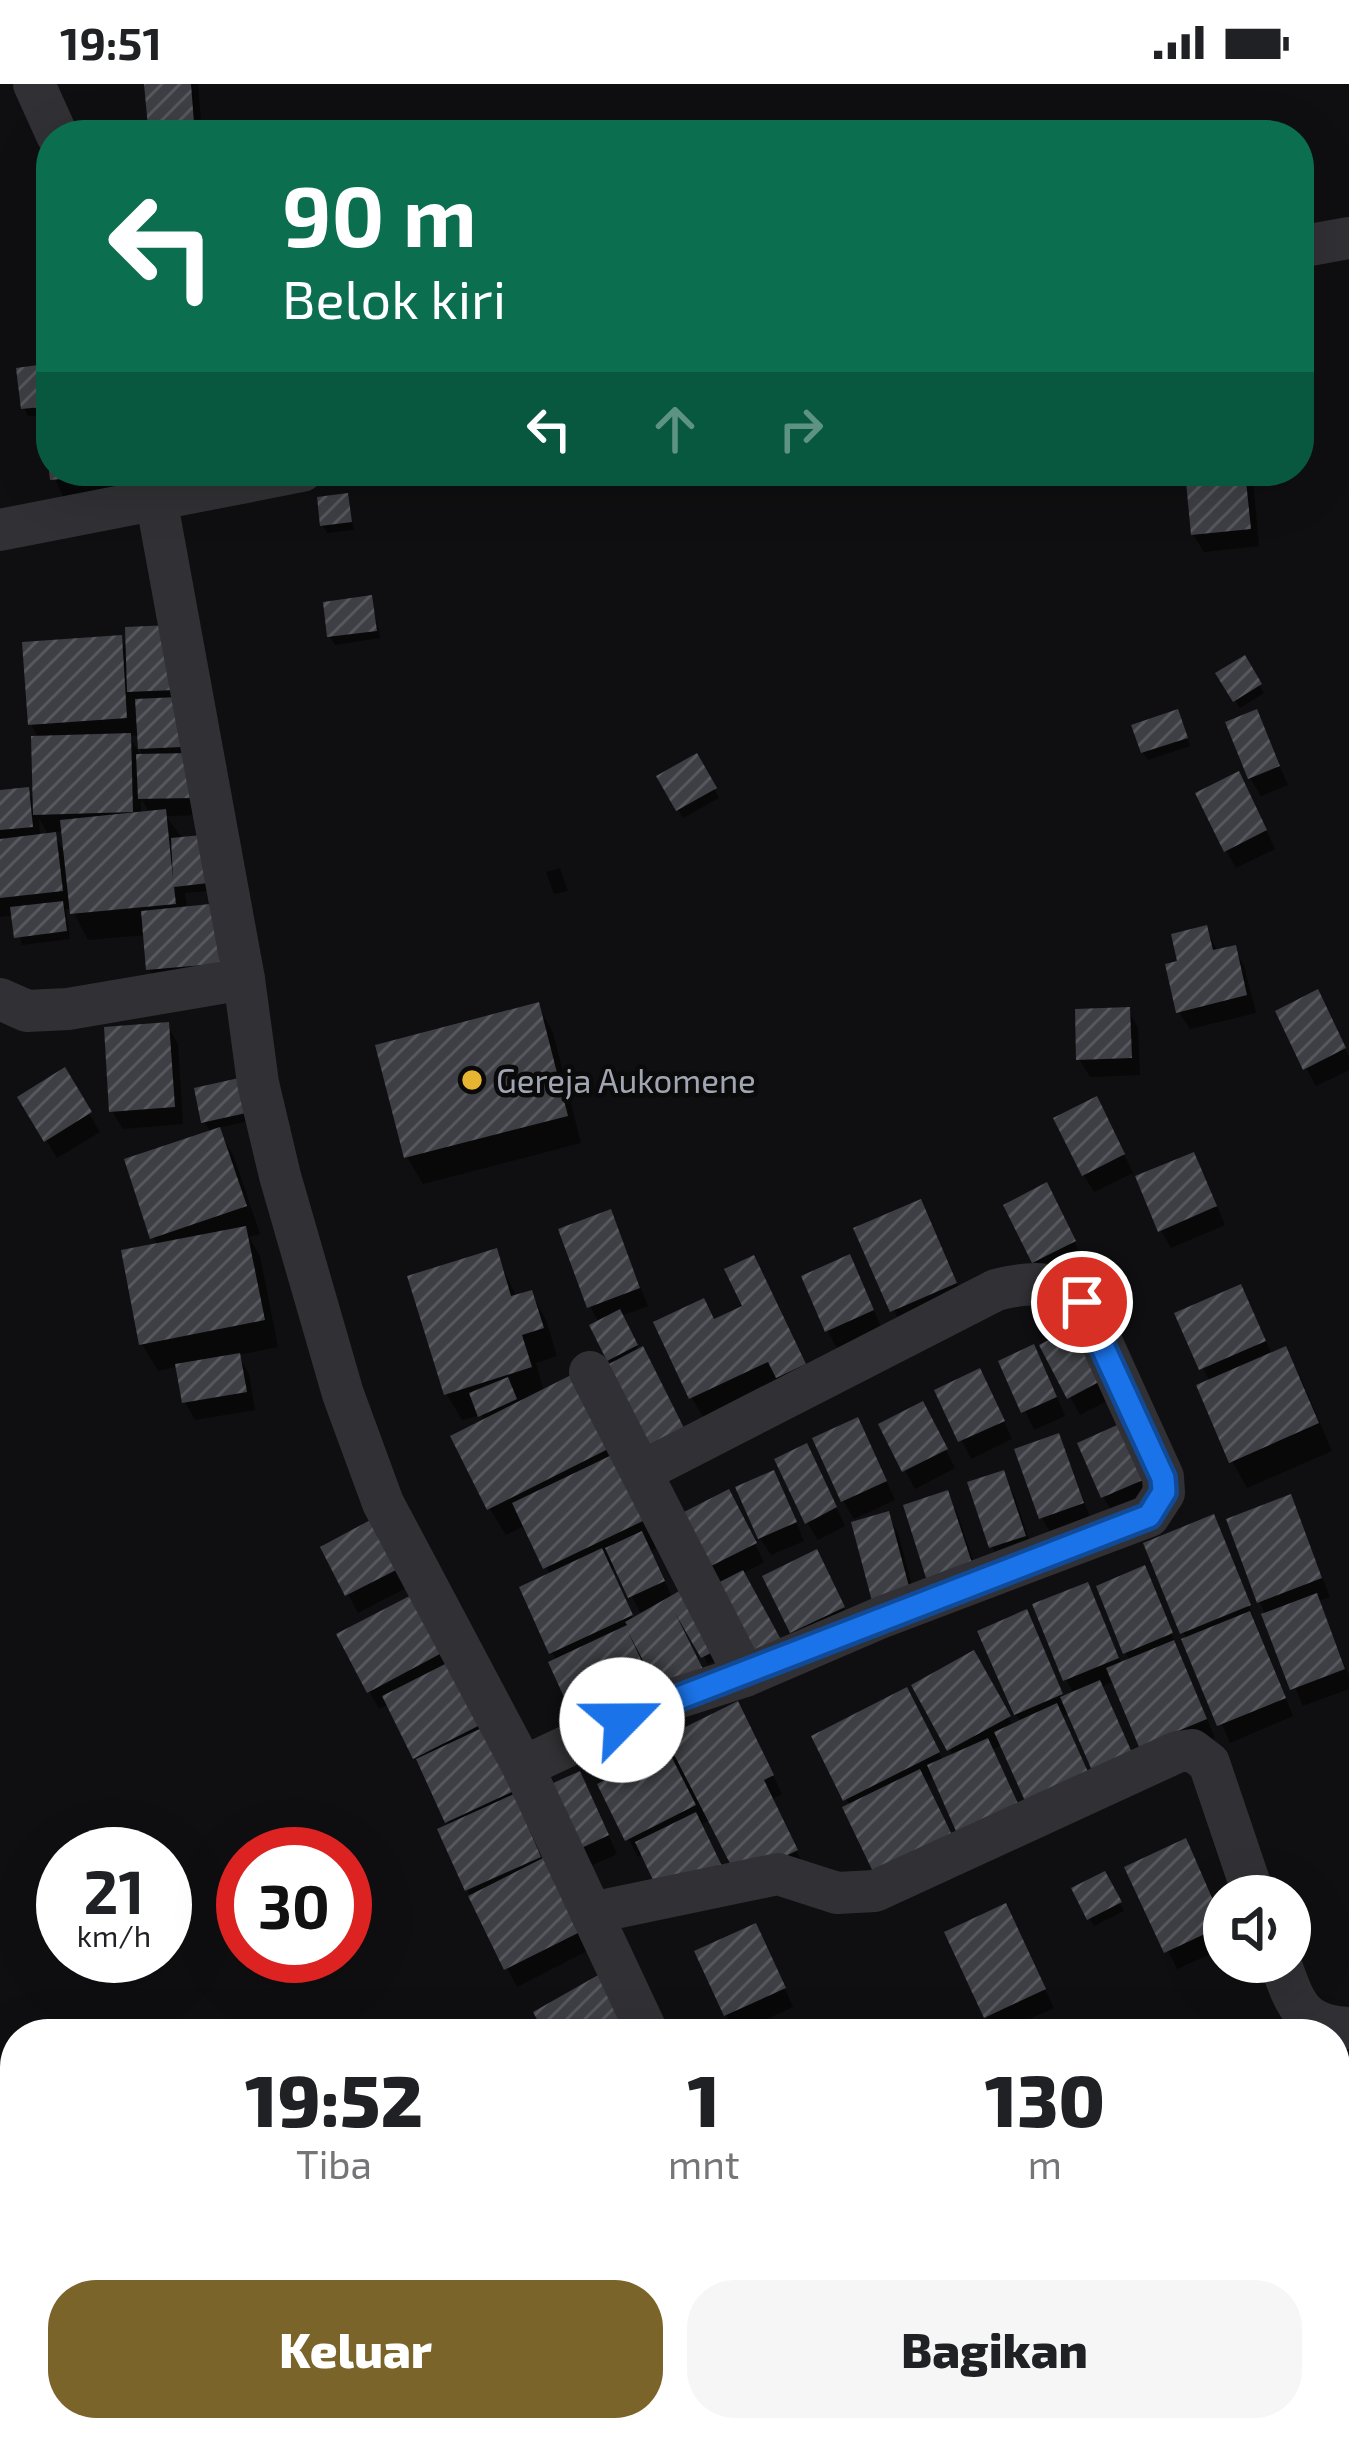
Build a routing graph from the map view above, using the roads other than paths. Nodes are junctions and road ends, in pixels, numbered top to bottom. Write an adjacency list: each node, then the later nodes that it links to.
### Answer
1 (34, 84): 2 (street)
2 (50, 120)
3 (1349, 238): 4 (street)
4 (1314, 245)
5 (154, 487): 6 (street); 7 (street)
6 (0, 530)
7 (244, 979): 8 (street); 12 (street)
8 (0, 999)
9 (590, 1372): 10 (street)
10 (643, 1471): 11 (street); 11 (street)
11 (745, 1676): 12 (street)
12 (523, 1767): 14 (street)
13 (1247, 1875): 14 (street)
14 (591, 1913): 16 (street)
15 (1288, 1983): 17 (street)
16 (641, 2019)
17 (1310, 2019)

